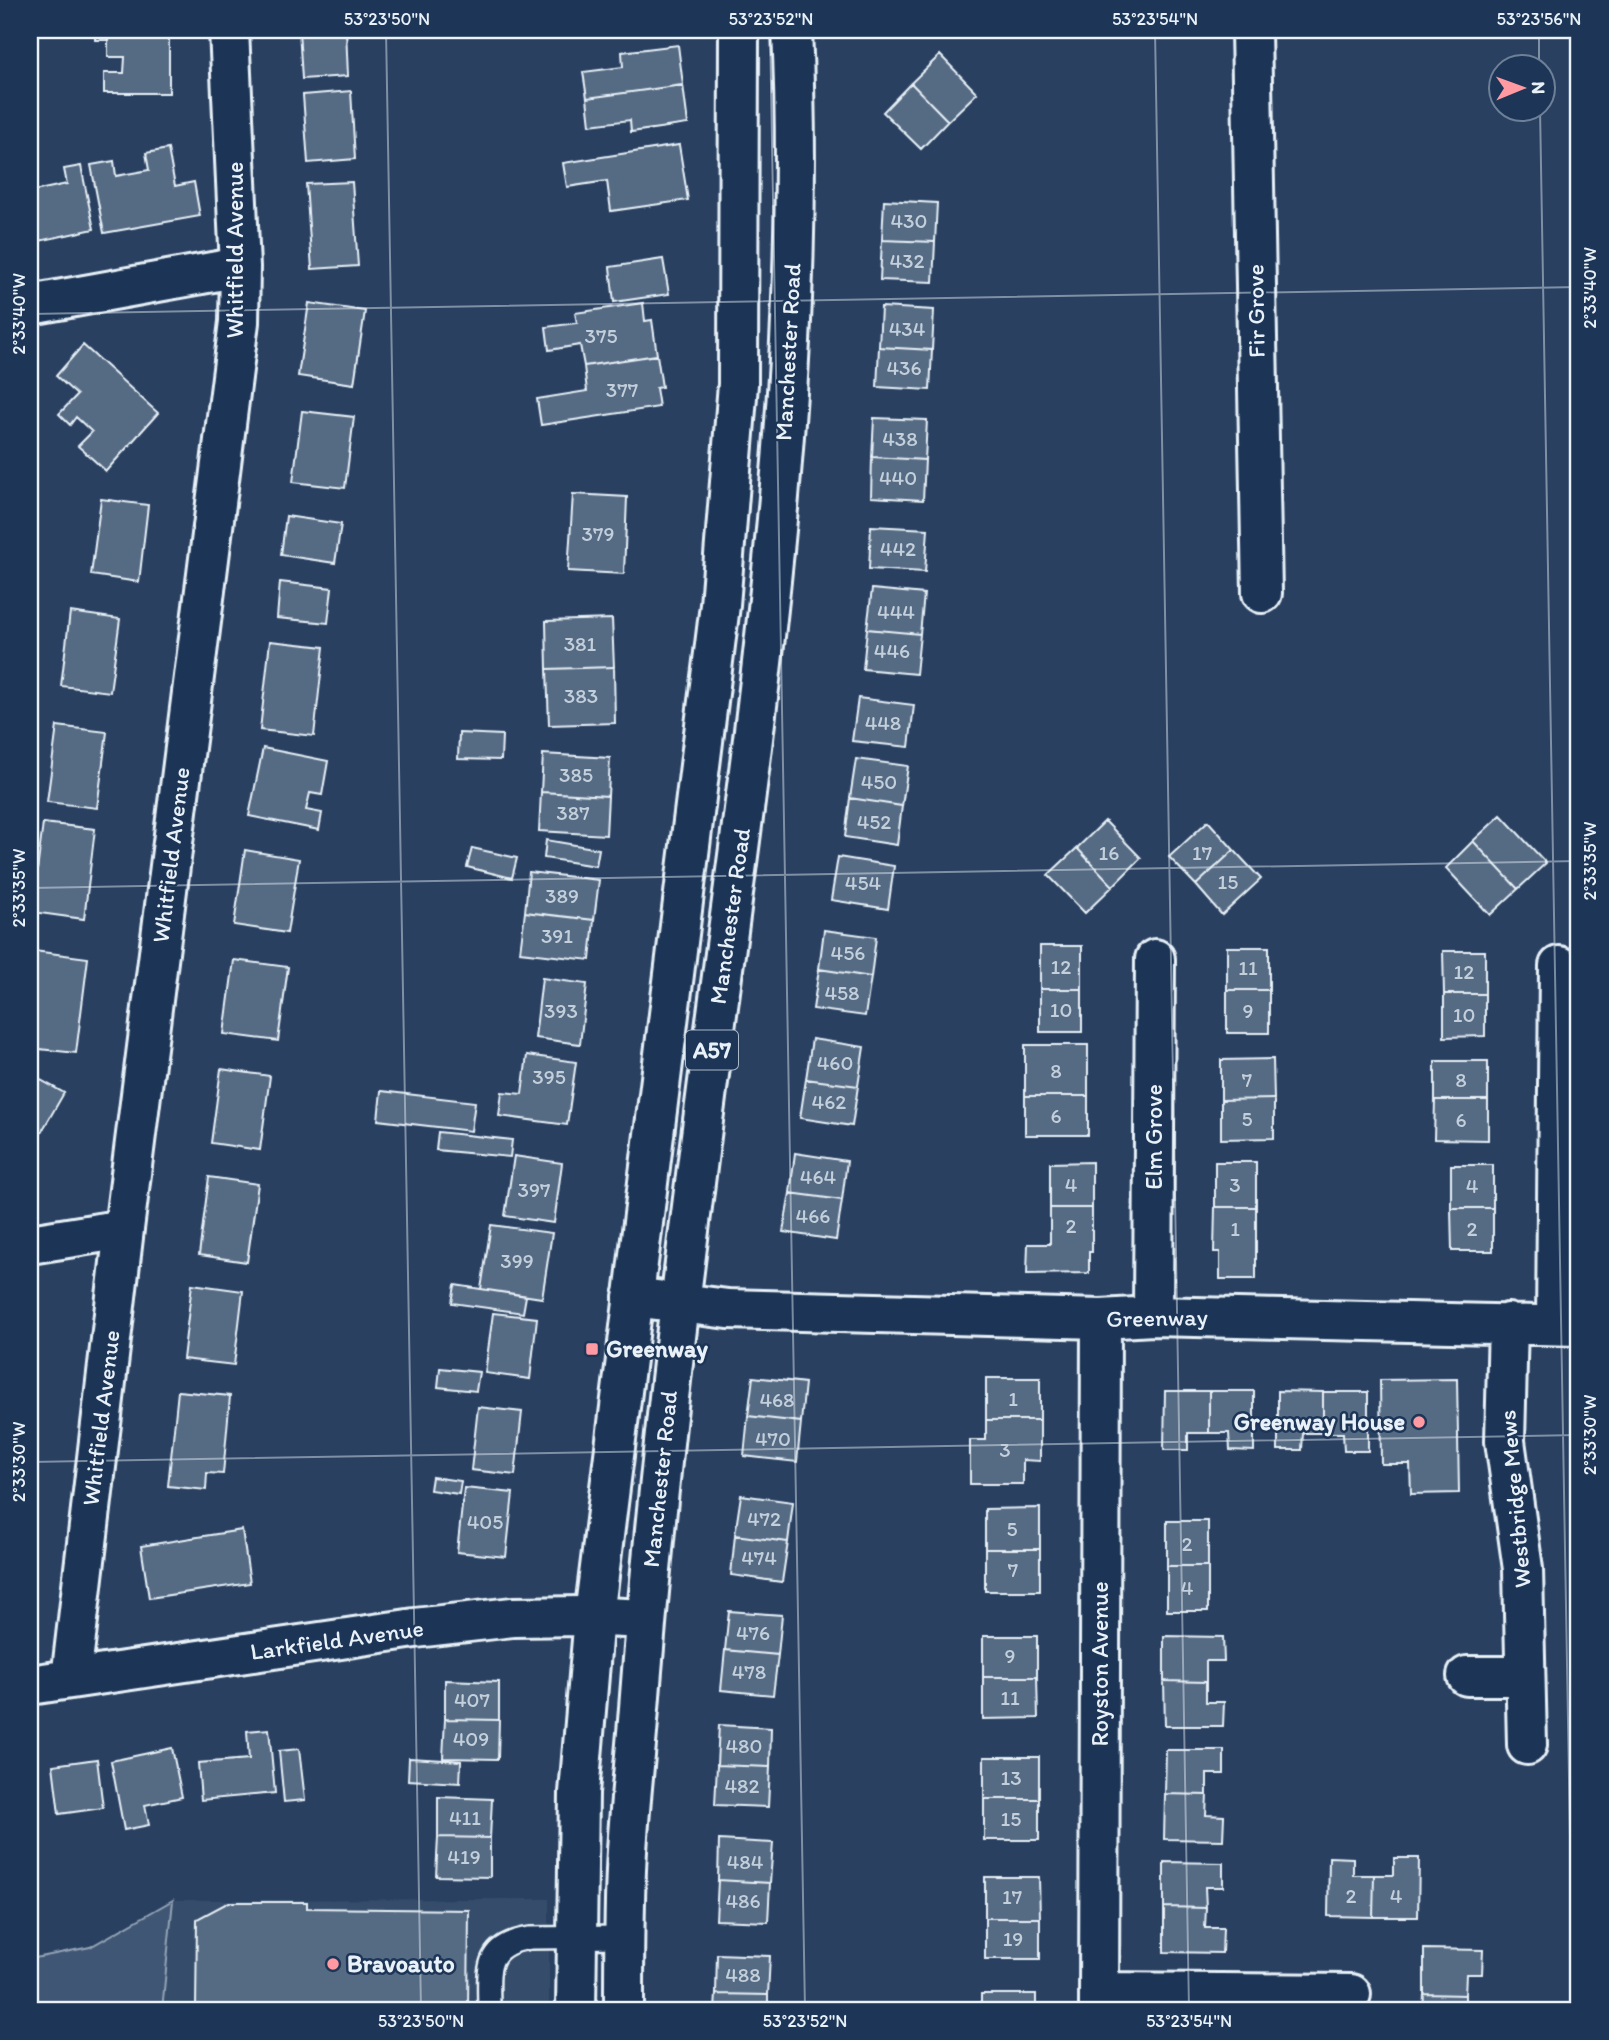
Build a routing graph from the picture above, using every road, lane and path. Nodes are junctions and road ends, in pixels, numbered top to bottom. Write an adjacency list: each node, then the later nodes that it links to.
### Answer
1 (229, 30): 5 (street, Whitfield Avenue)
2 (739, 30): 12 (street, Manchester Road / A57)
3 (793, 30): 13 (street, Manchester Road / A57)
4 (1251, 30): 7 (street, Fir Grove)
5 (240, 267): 6 (street); 10 (street, Whitfield Avenue)
6 (30, 305)
7 (1262, 593)
8 (1155, 959): 14 (street, Elm Grove)
9 (1559, 966): 17 (street)
10 (124, 1229): 11 (street); 22 (street, Whitfield Avenue)
11 (30, 1244)
12 (633, 1297): 13 (street, Greenway); 18 (street, Manchester Road / A57)
13 (678, 1304): 15 (street, Greenway); 19 (street, Manchester Road / A57)
14 (1153, 1316): 15 (street, Greenway); 16 (street, Greenway)
15 (1101, 1319): 28 (street, Royston Avenue)
16 (1508, 1323): 17 (street, Greenway); 21 (street, Westbridge Mews)
17 (1568, 1325)
18 (594, 1616): 19 (street, Larkfield Avenue); 22 (street, Larkfield Avenue); 26 (street, Manchester Road / A57)
19 (646, 1619): 25 (street, Manchester Road / A57)
20 (1466, 1676): 21 (street)
21 (1525, 1676): 24 (street, Westbridge Mews)
22 (71, 1679): 23 (street, Larkfield Avenue)
23 (30, 1685)
24 (1527, 1745)
25 (625, 1937): 26 (lane); 31 (street, Manchester Road / A57)
26 (577, 1938): 29 (lane); 30 (street, Manchester Road / A57)
27 (1351, 1994): 28 (street)
28 (1099, 2001)
29 (489, 2010)
30 (576, 2010)
31 (624, 2010)

